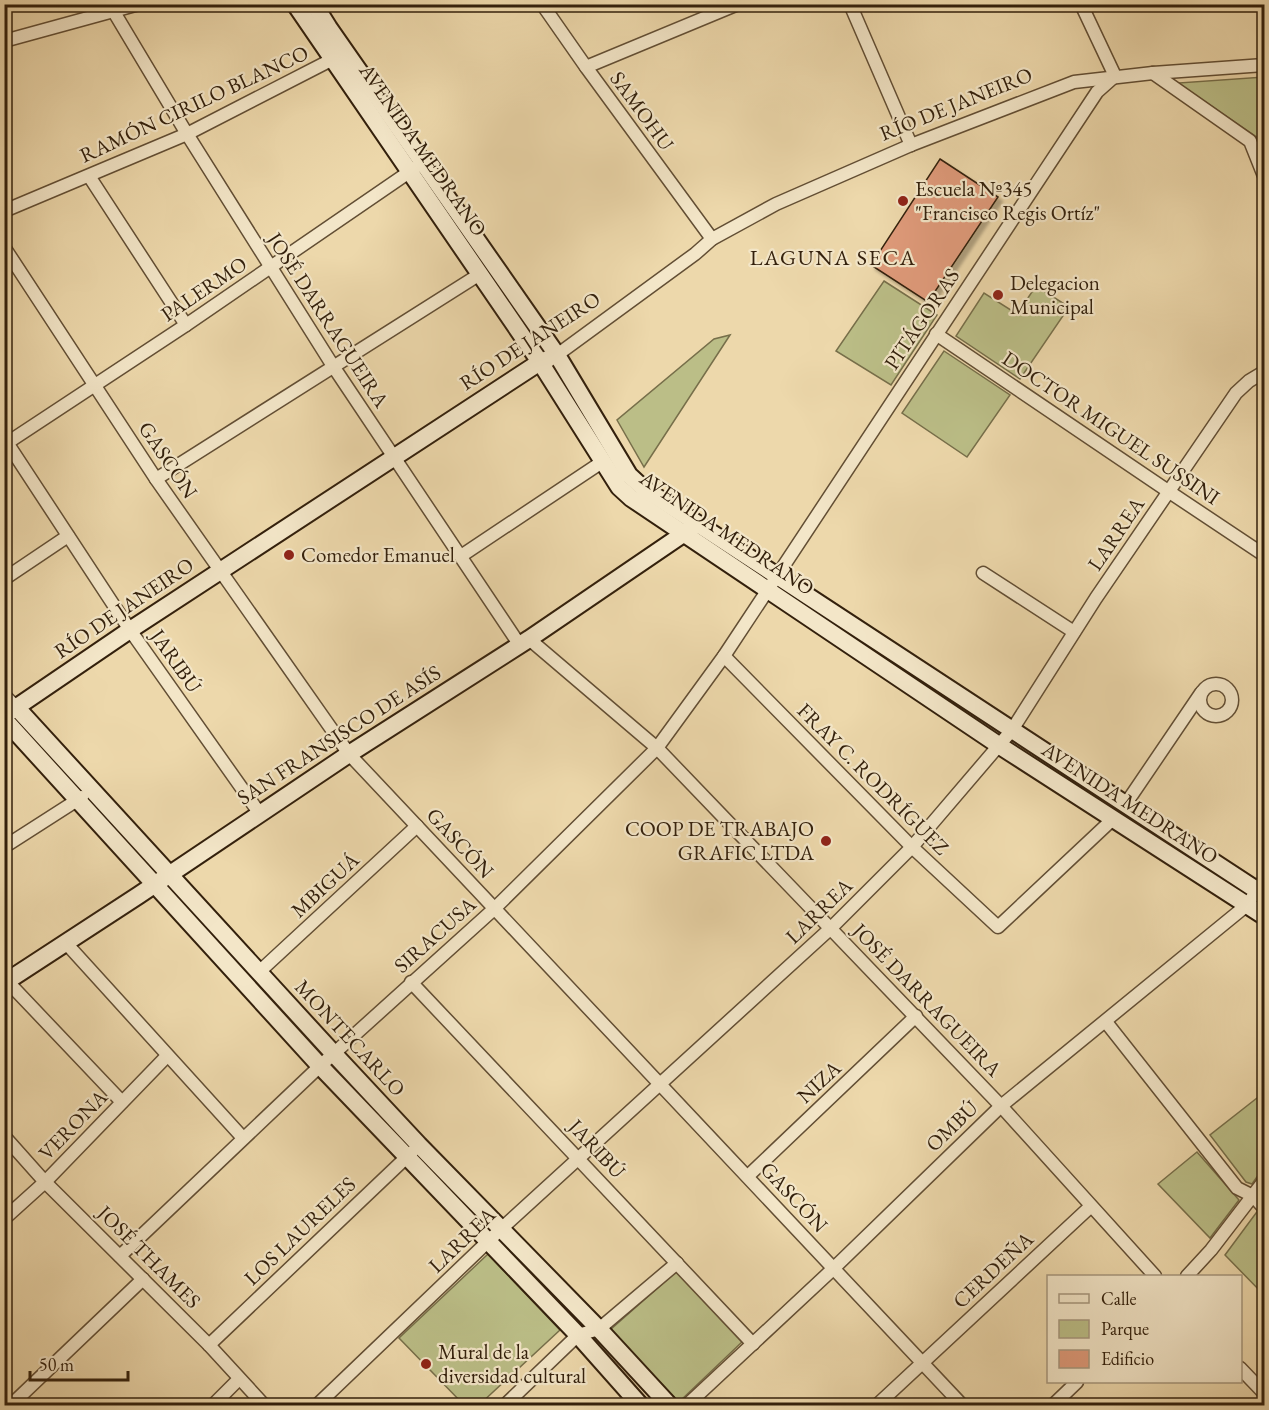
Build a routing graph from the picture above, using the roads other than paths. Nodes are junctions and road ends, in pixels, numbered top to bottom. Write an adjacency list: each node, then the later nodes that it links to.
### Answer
1 (139, 4): 8 (street)
2 (295, 4): 10 (main road, AVENIDA MEDRANO)
3 (543, 4): 12 (street, SAMOHU)
4 (738, 4): 12 (street)
5 (850, 4): 16 (street)
6 (1081, 4): 14 (street)
7 (318, 8): 17 (main road, AVENIDA MEDRANO)
8 (114, 12): 9 (street); 15 (street, JOSÉ DARRAGUEIRA)
9 (4, 41)
10 (333, 59): 15 (street, RAMÓN CIRILO BLANCO); 17 (main road, AVENIDA MEDRANO)
11 (1264, 65): 13 (street, RÍO DE JANEIRO)
12 (586, 67): 21 (street, SAMOHU)
13 (1153, 73): 14 (street, RÍO DE JANEIRO); 19 (street)
14 (1115, 76): 16 (street, RÍO DE JANEIRO); 26 (street, PITÁGORAS)
15 (187, 134): 18 (street, RAMÓN CIRILO BLANCO); 23 (street, JOSÉ DARRAGUEIRA)
16 (910, 145): 21 (street, RÍO DE JANEIRO)
17 (417, 167): 23 (street, PALERMO); 24 (main road, AVENIDA MEDRANO); 27 (main road, AVENIDA MEDRANO)
18 (89, 176): 20 (street, RAMÓN CIRILO BLANCO); 25 (street)
19 (1264, 176)
20 (4, 210)
21 (712, 239): 27 (street, RÍO DE JANEIRO)
22 (4, 247): 31 (street, GASCÓN)
23 (271, 267): 25 (street, PALERMO); 29 (street, JOSÉ DARRAGUEIRA)
24 (480, 274): 28 (main road, AVENIDA MEDRANO); 29 (street)
25 (186, 325): 31 (street, PALERMO)
26 (936, 334): 36 (street, DOCTOR MIGUEL SUSSINI); 44 (street, PITÁGORAS)
27 (557, 355): 28 (main road, RÍO DE JANEIRO); 37 (main road, AVENIDA MEDRANO)
28 (540, 362): 33 (main road, RÍO DE JANEIRO); 34 (main road, AVENIDA MEDRANO)
29 (333, 366): 33 (street, JOSÉ DARRAGUEIRA); 35 (street)
30 (1264, 372): 36 (street, LARREA)
31 (95, 385): 32 (street, PALERMO); 35 (street, GASCÓN)
32 (6, 442): 38 (street, JARIBÚ)
33 (394, 456): 40 (street, JOSÉ DARRAGUEIRA); 41 (main road, RÍO DE JANEIRO)
34 (602, 462): 37 (main road, AVENIDA MEDRANO); 40 (street)
35 (156, 479): 41 (street, GASCÓN)
36 (1168, 491): 39 (street, DOCTOR MIGUEL SUSSINI); 46 (street, LARREA)
37 (691, 529): 44 (main road, AVENIDA MEDRANO); 47 (main road, SAN FRANSISCO DE ASÍS)
38 (68, 536): 43 (street); 45 (street, JARIBÚ)
39 (1264, 555)
40 (461, 556): 47 (street, JOSÉ DARRAGUEIRA)
41 (220, 572): 45 (main road, RÍO DE JANEIRO); 55 (street, GASCÓN)
42 (983, 573): 46 (street)
43 (4, 579)
44 (771, 582): 48 (street, SIRACUSA); 52 (main road, AVENIDA MEDRANO); 53 (main road, AVENIDA MEDRANO)
45 (130, 630): 51 (main road, RÍO DE JANEIRO); 58 (street, JARIBÚ)
46 (1074, 632): 52 (street, LARREA)
47 (524, 641): 54 (street, JOSÉ DARRAGUEIRA); 55 (main road, SAN FRANSISCO DE ASÍS)
48 (724, 656): 54 (street, SIRACUSA); 62 (street, FRAY C. RODRÍGUEZ)
49 (1201, 693): 57 (street)
50 (4, 695): 51 (street, MONTECARLO)
51 (9, 714): 56 (main road, MONTECARLO)
52 (1012, 730): 53 (street, LARREA); 57 (main road, AVENIDA MEDRANO)
53 (1000, 746): 59 (main road, AVENIDA MEDRANO); 62 (street, LARREA)
54 (657, 748): 67 (street, SIRACUSA); 69 (street, JOSÉ DARRAGUEIRA)
55 (349, 754): 58 (main road, SAN FRANSISCO DE ASÍS); 60 (street, GASCÓN)
56 (84, 796): 61 (street); 63 (main road, MONTECARLO); 64 (main road, MONTECARLO)
57 (1125, 805): 65 (main road, AVENIDA MEDRANO)
58 (260, 814): 63 (main road, SAN FRANSISCO DE ASÍS)
59 (1114, 818): 62 (street, FRAY C. RODRÍGUEZ); 66 (main road, AVENIDA MEDRANO)
60 (417, 826): 67 (street, GASCÓN); 71 (street, MBIGUÁ)
61 (4, 847)
62 (912, 847): 69 (street, LARREA)
63 (169, 875): 64 (main road, SAN FRANSISCO DE ASÍS); 71 (main road, MONTECARLO)
64 (154, 885): 70 (main road, SAN FRANSISCO DE ASÍS); 78 (main road, MONTECARLO)
65 (1262, 889): 66 (street, OMBÚ)
66 (1247, 905): 68 (main road, AVENIDA MEDRANO); 75 (street, OMBÚ)
67 (494, 909): 73 (street, SIRACUSA); 79 (street, GASCÓN)
68 (1264, 916)
69 (831, 928): 74 (street, JOSÉ DARRAGUEIRA); 79 (street, LARREA)
70 (65, 942): 72 (main road, SAN FRANSISCO DE ASÍS); 77 (street)
71 (259, 972): 76 (main road, MONTECARLO)
72 (6, 982): 80 (street)
73 (411, 982): 76 (street, SIRACUSA); 85 (street, JARIBÚ)
74 (916, 1017): 81 (street, JOSÉ DARRAGUEIRA); 86 (street, NIZA)
75 (1106, 1022): 81 (street, OMBÚ); 89 (street)
76 (334, 1054): 78 (street, SIRACUSA); 84 (main road, MONTECARLO)
77 (167, 1056): 80 (street, VERONA); 83 (street)
78 (320, 1066): 83 (street, SIRACUSA); 84 (main road, MONTECARLO)
79 (660, 1085): 85 (street, LARREA); 86 (street, GASCÓN)
80 (122, 1102): 88 (street, VERONA)
81 (1001, 1106): 90 (street, JOSÉ DARRAGUEIRA); 97 (street, OMBÚ)
82 (4, 1137): 88 (street, JOSÉ THAMES)
83 (243, 1138): 95 (street, SIRACUSA)
84 (413, 1151): 93 (main road, MONTECARLO); 94 (main road, MONTECARLO); 104 (street, LOS LAURELES)
85 (579, 1158): 93 (street, LARREA); 96 (street, JARIBÚ)
86 (748, 1176): 97 (street, GASCÓN)
87 (1264, 1181): 89 (street)
88 (45, 1182): 92 (street, VERONA); 95 (street, JOSÉ THAMES)
89 (1253, 1196): 91 (street); 99 (street)
90 (1090, 1207): 98 (street, JOSÉ DARRAGUEIRA); 105 (street, CERDEÑA)
91 (1264, 1208)
92 (4, 1219)
93 (501, 1229): 94 (street, LARREA); 101 (main road, MONTECARLO)
94 (488, 1243): 102 (main road, MONTECARLO); 113 (street, LARREA)
95 (120, 1256): 100 (street, JOSÉ THAMES)
96 (677, 1263): 101 (street); 103 (street, JARIBÚ)
97 (834, 1268): 103 (street, OMBÚ); 105 (street, GASCÓN)
98 (1154, 1275)
99 (1188, 1275)
100 (143, 1279): 104 (street, JOSÉ THAMES); 110 (street)
101 (599, 1329): 102 (street); 116 (main road, MONTECARLO)
102 (578, 1335): 114 (street); 115 (main road, MONTECARLO)
103 (753, 1344): 117 (street, OMBÚ)
104 (209, 1345): 107 (street, JOSÉ THAMES)
105 (923, 1362): 118 (street, CERDEÑA); 119 (street, GASCÓN)
106 (1242, 1370): 109 (street)
107 (239, 1379): 111 (street); 112 (street, JOSÉ THAMES)
108 (1076, 1383): 120 (street)
109 (1264, 1393)
110 (10, 1406)
111 (212, 1406)
112 (265, 1406)
113 (316, 1406)
114 (504, 1406)
115 (641, 1406)
116 (670, 1406)
117 (687, 1406)
118 (876, 1406)
119 (963, 1406)
120 (1052, 1406)

